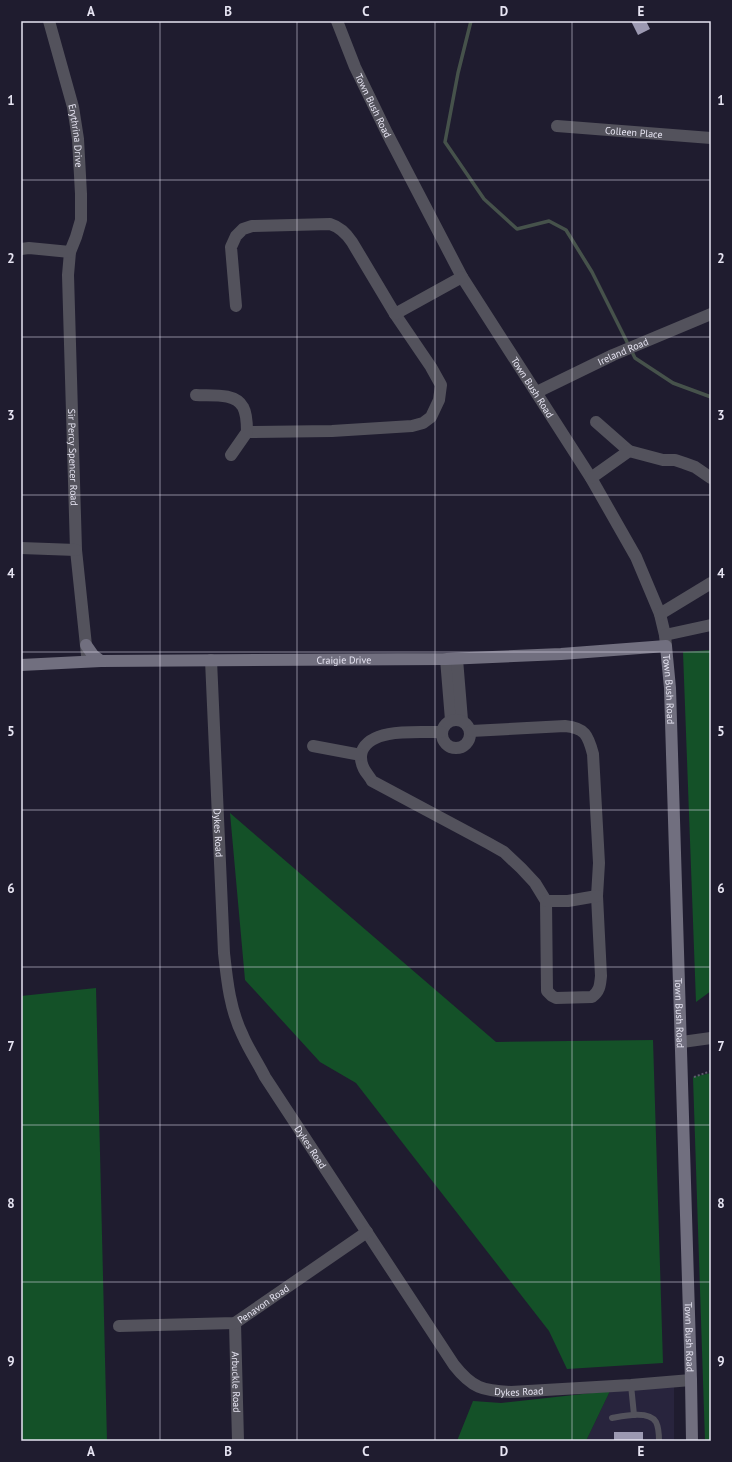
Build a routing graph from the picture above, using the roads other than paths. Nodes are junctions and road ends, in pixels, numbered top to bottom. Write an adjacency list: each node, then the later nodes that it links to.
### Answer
1 (49, 21): 6 (street, Erythrina Drive)
2 (336, 21): 7 (street, Town Bush Road)
3 (557, 126): 4 (street, Colleen Place)
4 (711, 138)
5 (21, 249): 6 (street)
6 (70, 252): 20 (street, Sir Percy Spencer Road)
7 (462, 276): 9 (street); 11 (street, Town Bush Road)
8 (236, 306): 9 (street)
9 (395, 314): 14 (street)
10 (711, 314): 11 (street, Ireland Road)
11 (537, 392): 17 (street, Town Bush Road)
12 (196, 395): 14 (street)
13 (596, 422): 15 (street)
14 (247, 432): 16 (street)
15 (629, 451): 17 (street); 18 (street)
16 (231, 455)
17 (591, 478): 22 (street, Town Bush Road)
18 (711, 478)
19 (21, 548): 20 (street)
20 (76, 550): 25 (street, Sir Percy Spencer Road)
21 (711, 583): 22 (street)
22 (660, 614): 24 (street, Town Bush Road)
23 (711, 625): 24 (street)
24 (665, 641): 26 (street, Craigie Drive); 39 (street, Town Bush Road)
25 (86, 645): 28 (street); 29 (street, Sir Percy Spencer Road)
26 (452, 659): 27 (street, Craigie Drive); 31 (street)
27 (211, 660): 28 (street, Craigie Drive); 40 (street, Dykes Road)
28 (101, 661): 29 (street, Craigie Drive)
29 (87, 662): 30 (street, Craigie Drive)
30 (21, 665)
31 (456, 720): 32 (street); 33 (street)
32 (471, 731): 33 (street); 36 (street)
33 (441, 732): 35 (street)
34 (313, 746): 35 (street)
35 (361, 755): 37 (street)
36 (597, 896): 37 (street); 37 (street)
37 (546, 900)
38 (711, 1038): 39 (street)
39 (682, 1042): 43 (street, Town Bush Road)
40 (367, 1232): 41 (street, Penavon Road); 44 (street, Dykes Road)
41 (235, 1323): 42 (street, Penavon Road); 47 (street, Arbuckle Road)
42 (119, 1326)
43 (691, 1380): 44 (street, Dykes Road); 49 (street, Town Bush Road)
44 (631, 1385): 45 (lane)
45 (634, 1415): 46 (lane); 48 (lane)
46 (612, 1418)
47 (238, 1441)
48 (659, 1441)
49 (692, 1441)

